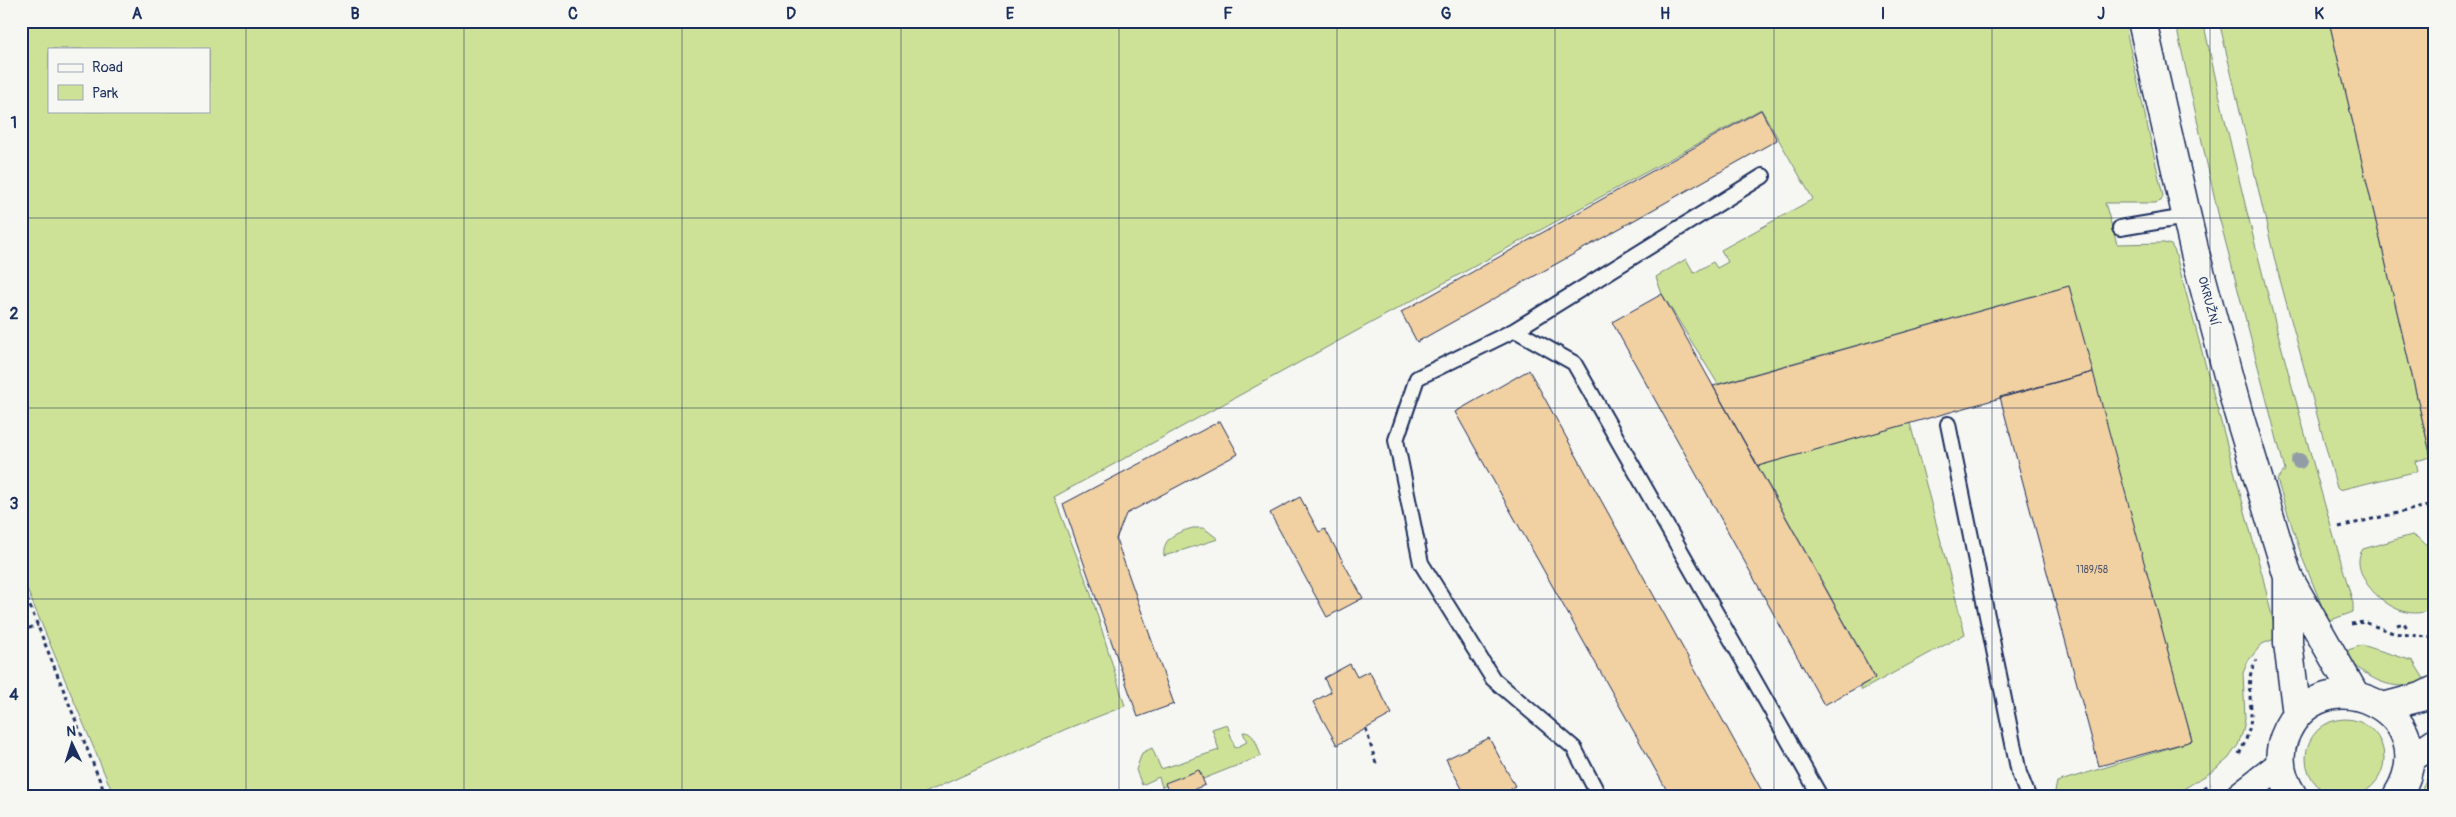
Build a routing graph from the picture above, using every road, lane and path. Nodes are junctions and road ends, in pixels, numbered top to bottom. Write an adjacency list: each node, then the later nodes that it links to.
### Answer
1 (2142, 21): 3 (street, OKRUŽNÍ)
2 (1763, 176): 5 (lane)
3 (2186, 217): 4 (lane); 11 (street, OKRUŽNÍ)
4 (2120, 228)
5 (1514, 330): 32 (lane); 33 (lane)
6 (1948, 424): 34 (lane)
7 (2435, 504): 8 (path)
8 (2428, 506): 9 (path); 10 (path)
9 (2339, 527)
10 (2434, 531)
11 (2288, 577): 21 (street, OKRUŽNÍ); 23 (street, OKRUŽNÍ)
12 (21, 584): 13 (path)
13 (38, 625): 17 (path); 31 (path)
14 (2350, 625): 18 (path)
15 (2397, 625): 16 (path)
16 (2407, 628)
17 (21, 631)
18 (2434, 638)
19 (2262, 655): 26 (path)
20 (2435, 690): 22 (street)
21 (2355, 695): 22 (street); 23 (street)
22 (2382, 706): 27 (street)
23 (2297, 715): 28 (street)
24 (1366, 729): 29 (path)
25 (2435, 742): 27 (street)
26 (2236, 757)
27 (2410, 759): 38 (street)
28 (2280, 765): 36 (street); 37 (street)
29 (1377, 767)
30 (2216, 780): 35 (path)
31 (106, 796)
32 (1599, 796)
33 (1820, 796)
34 (2028, 796)
35 (2190, 796)
36 (2240, 796)
37 (2293, 796)
38 (2397, 796)

